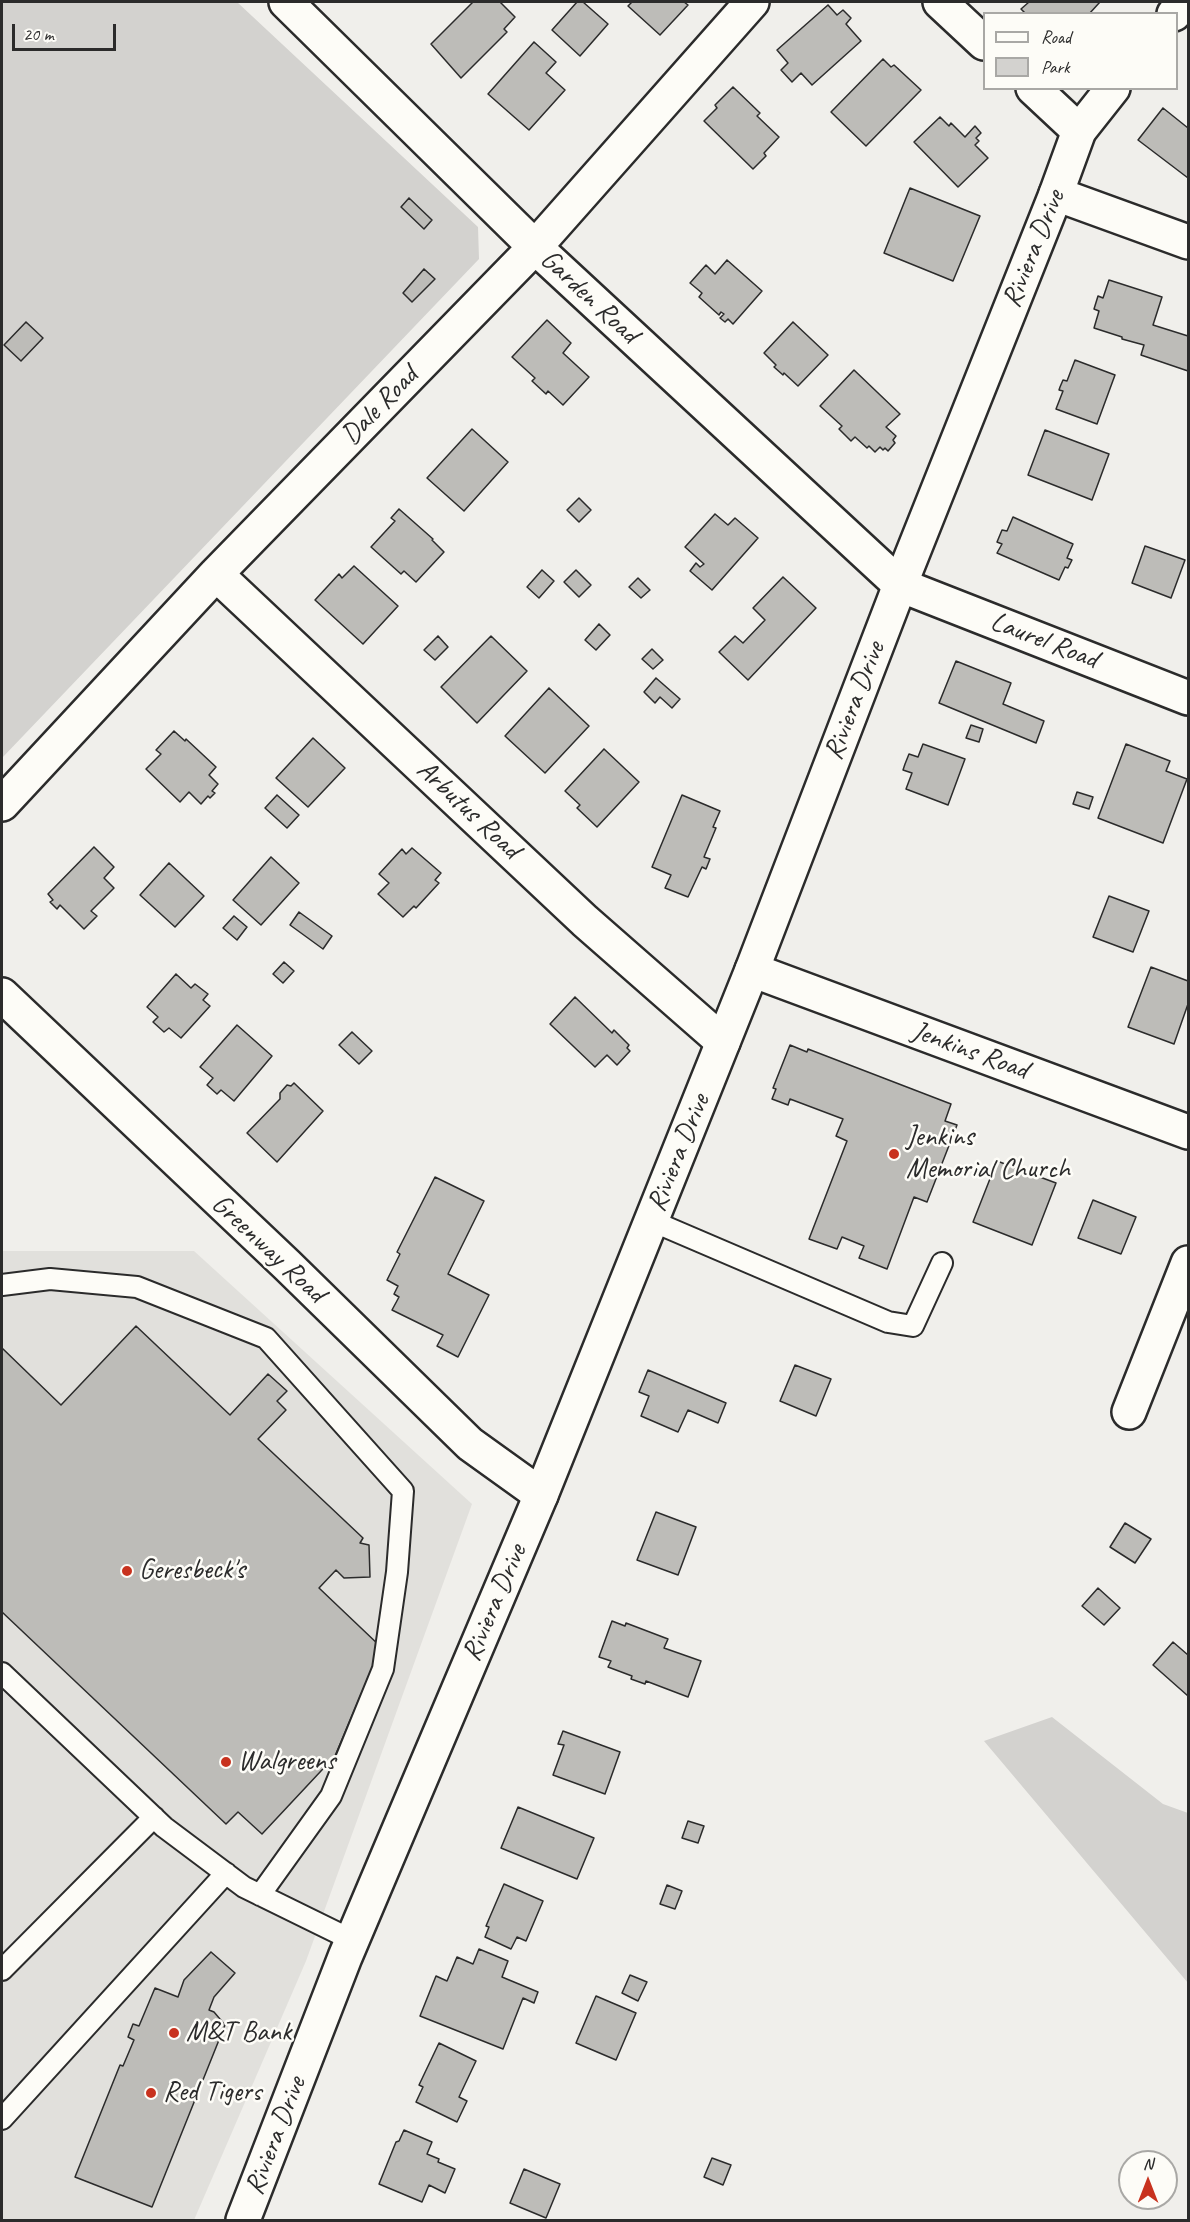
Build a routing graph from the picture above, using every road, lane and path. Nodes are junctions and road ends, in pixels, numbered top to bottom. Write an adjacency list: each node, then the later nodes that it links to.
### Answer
1 (286, 2): 10 (street, Garden Road)
2 (752, 2): 10 (street, Dale Road)
3 (940, 2): 4 (street)
4 (983, 42)
5 (1035, 90): 7 (street)
6 (1111, 90): 7 (street, Riviera Drive)
7 (1079, 131): 8 (street, Riviera Drive)
8 (1056, 194): 9 (street); 12 (street, Riviera Drive)
9 (1188, 242)
10 (535, 248): 11 (street, Dale Road); 12 (street, Garden Road)
11 (216, 574): 14 (street, Dale Road); 17 (street, Arbutus Road)
12 (900, 585): 13 (street, Laurel Road); 15 (street, Riviera Drive)
13 (1188, 698)
14 (2, 804)
15 (752, 970): 17 (street, Riviera Drive); 18 (street, Jenkins Road)
16 (2, 996): 24 (street, Greenway Road)
17 (723, 1042): 19 (street, Riviera Drive)
18 (1188, 1132)
19 (652, 1221): 20 (lane); 24 (street, Riviera Drive)
20 (942, 1263)
21 (1188, 1263): 23 (street)
22 (2, 1286): 28 (lane)
23 (1129, 1412)
24 (541, 1495): 29 (street, Riviera Drive)
25 (2, 1673): 26 (lane)
26 (154, 1817): 27 (lane); 30 (lane)
27 (226, 1873): 28 (lane); 31 (lane)
28 (260, 1895): 29 (lane)
29 (352, 1940): 32 (street, Riviera Drive)
30 (2, 1970)
31 (2, 2120)
32 (243, 2220)

